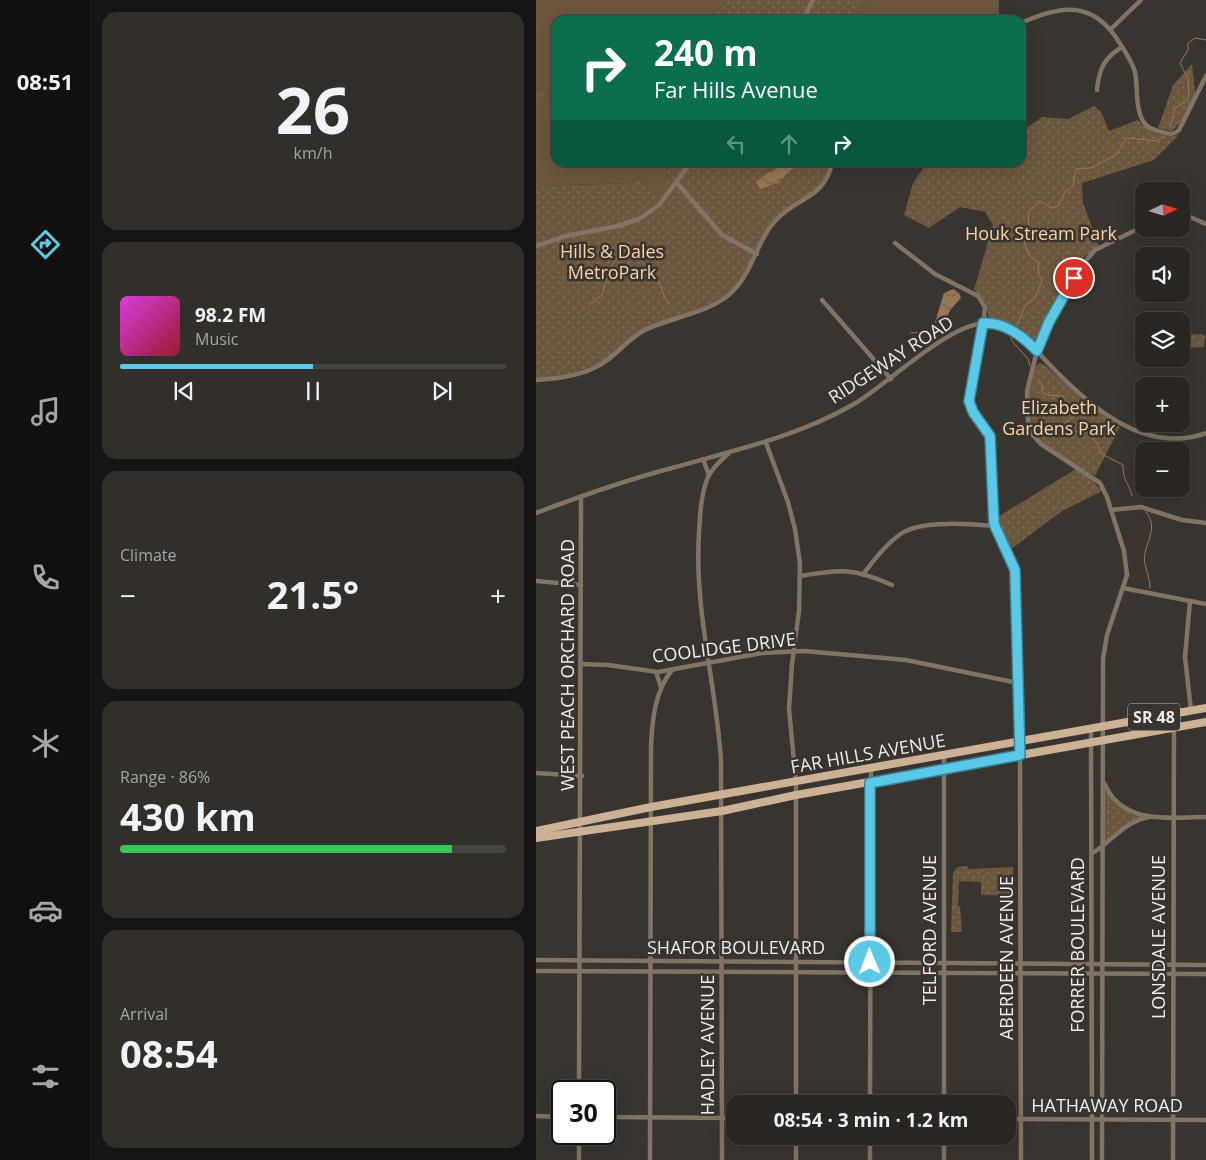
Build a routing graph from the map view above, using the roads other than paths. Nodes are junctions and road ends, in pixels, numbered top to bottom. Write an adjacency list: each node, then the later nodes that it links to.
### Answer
1 (813, 0): 3 (street)
2 (1141, 0): 5 (street)
3 (806, 15)
4 (1026, 22): 5 (street)
5 (1111, 29): 6 (street)
6 (1122, 47): 7 (street); 8 (street)
7 (1206, 76)
8 (1097, 90)
9 (688, 167): 11 (street)
10 (831, 167): 17 (street)
11 (677, 183): 16 (street); 17 (street)
12 (1190, 217): 13 (street)
13 (1206, 224)
14 (1135, 231): 20 (street, FORRER BOULEVARD)
15 (895, 243): 19 (street)
16 (536, 246)
17 (757, 254): 22 (street)
18 (822, 300): 21 (street)
19 (983, 323): 20 (street, RIDGEWAY ROAD); 21 (street, RIDGEWAY ROAD); 32 (street)
20 (1037, 351): 23 (street, RIDGEWAY ROAD); 29 (street, FORRER BOULEVARD)
21 (891, 379): 24 (street, RIDGEWAY ROAD)
22 (536, 380)
23 (1206, 433)
24 (766, 443): 25 (street, RIDGEWAY ROAD); 34 (street)
25 (730, 453): 26 (street, RIDGEWAY ROAD); 27 (street)
26 (704, 459): 27 (street); 28 (street, RIDGEWAY ROAD)
27 (709, 475): 42 (street, HADLEY AVENUE)
28 (581, 497): 30 (street, RIDGEWAY ROAD); 36 (street, WEST PEACH ORCHARD ROAD)
29 (1111, 510): 31 (street); 38 (street, FORRER BOULEVARD)
30 (536, 513)
31 (1206, 523)
32 (995, 526): 33 (street); 46 (street, ABERDEEN AVENUE)
33 (864, 573): 34 (street); 37 (street)
34 (800, 576): 41 (street)
35 (536, 581): 36 (street)
36 (581, 585): 43 (street, WEST PEACH ORCHARD ROAD)
37 (892, 585)
38 (1123, 588): 39 (street); 52 (street, FORRER BOULEVARD)
39 (1190, 602): 40 (street); 49 (street)
40 (1206, 604)
41 (793, 651): 42 (street, COOLIDGE DRIVE); 46 (street, COOLIDGE DRIVE); 64 (street)
42 (708, 663): 44 (street, COOLIDGE DRIVE); 68 (street, HADLEY AVENUE)
43 (581, 664): 45 (street, COOLIDGE DRIVE); 63 (street, WEST PEACH ORCHARD ROAD)
44 (672, 670): 45 (street, COOLIDGE DRIVE); 47 (street)
45 (656, 672): 47 (street)
46 (1018, 683): 56 (street, ABERDEEN AVENUE)
47 (661, 687): 69 (street)
48 (1206, 708): 49 (main road, FAR HILLS AVENUE / SR 48)
49 (1191, 710): 50 (main road, FAR HILLS AVENUE / SR 48)
50 (1174, 714): 52 (main road, FAR HILLS AVENUE / SR 48); 53 (street, LONSDALE AVENUE)
51 (1206, 722): 53 (main road, FAR HILLS AVENUE / SR 48)
52 (1102, 727): 54 (main road, FAR HILLS AVENUE / SR 48); 55 (street, FORRER BOULEVARD)
53 (1173, 728): 55 (main road, FAR HILLS AVENUE / SR 48); 72 (street, LONSDALE AVENUE)
54 (1091, 729): 56 (main road, FAR HILLS AVENUE / SR 48); 57 (street, FORRER BOULEVARD)
55 (1102, 741): 57 (main road, FAR HILLS AVENUE / SR 48); 65 (street, FORRER BOULEVARD)
56 (1020, 742): 58 (street, ABERDEEN AVENUE); 59 (main road, FAR HILLS AVENUE / SR 48)
57 (1092, 743): 58 (main road, FAR HILLS AVENUE / SR 48); 80 (street, FORRER BOULEVARD)
58 (1020, 755): 61 (main road, FAR HILLS AVENUE / SR 48); 87 (street, ABERDEEN AVENUE)
59 (944, 756): 60 (main road, FAR HILLS AVENUE / SR 48); 61 (street, TELFORD AVENUE)
60 (871, 769): 64 (main road, FAR HILLS AVENUE / SR 48); 66 (street)
61 (944, 769): 66 (main road, FAR HILLS AVENUE / SR 48); 88 (street, TELFORD AVENUE)
62 (536, 773): 63 (street)
63 (582, 776): 74 (street, WEST PEACH ORCHARD ROAD)
64 (796, 782): 67 (street); 68 (main road, FAR HILLS AVENUE / SR 48)
65 (1104, 782): 71 (street); 79 (street, FORRER BOULEVARD)
66 (870, 783): 67 (main road, FAR HILLS AVENUE / SR 48); 86 (street)
67 (796, 795): 70 (main road, FAR HILLS AVENUE / SR 48); 85 (street)
68 (722, 796): 69 (main road, FAR HILLS AVENUE / SR 48); 70 (street, HADLEY AVENUE)
69 (651, 807): 74 (main road, FAR HILLS AVENUE / SR 48); 75 (street)
70 (722, 811): 75 (main road, FAR HILLS AVENUE / SR 48); 84 (street, HADLEY AVENUE)
71 (1153, 817): 72 (street); 79 (street)
72 (1173, 817): 73 (street); 91 (street, LONSDALE AVENUE)
73 (1206, 818)
74 (581, 822): 76 (main road, FAR HILLS AVENUE / SR 48); 77 (street, WEST PEACH ORCHARD ROAD)
75 (651, 822): 77 (main road, FAR HILLS AVENUE / SR 48); 83 (street)
76 (536, 831)
77 (580, 836): 78 (main road, FAR HILLS AVENUE / SR 48); 82 (street, WEST PEACH ORCHARD ROAD)
78 (536, 838)
79 (1103, 847): 80 (street); 90 (street, FORRER BOULEVARD)
80 (1092, 854): 89 (street, FORRER BOULEVARD)
81 (536, 960): 82 (street, SHAFOR BOULEVARD)
82 (580, 960): 83 (street, SHAFOR BOULEVARD); 96 (street, WEST PEACH ORCHARD ROAD)
83 (651, 961): 84 (street, SHAFOR BOULEVARD); 97 (street)
84 (722, 962): 85 (street, SHAFOR BOULEVARD); 94 (street, HADLEY AVENUE)
85 (796, 962): 86 (street, SHAFOR BOULEVARD); 95 (street)
86 (870, 962): 88 (street, SHAFOR BOULEVARD); 98 (street)
87 (1020, 962): 88 (street, SHAFOR BOULEVARD); 89 (street, SHAFOR BOULEVARD); 99 (street, ABERDEEN AVENUE)
88 (944, 963): 100 (street, TELFORD AVENUE)
89 (1092, 964): 90 (street, SHAFOR BOULEVARD); 101 (street, FORRER BOULEVARD)
90 (1102, 964): 91 (street, SHAFOR BOULEVARD); 102 (street, FORRER BOULEVARD)
91 (1173, 964): 92 (street, SHAFOR BOULEVARD); 103 (street, LONSDALE AVENUE)
92 (1206, 964)
93 (536, 971): 96 (street, SHAFOR BOULEVARD)
94 (722, 971): 95 (street, SHAFOR BOULEVARD); 97 (street, SHAFOR BOULEVARD); 113 (street, HADLEY AVENUE)
95 (796, 971): 98 (street, SHAFOR BOULEVARD); 106 (street)
96 (580, 972): 97 (street, SHAFOR BOULEVARD); 105 (street, WEST PEACH ORCHARD ROAD)
97 (651, 972): 112 (street)
98 (870, 972): 100 (street, SHAFOR BOULEVARD); 107 (street)
99 (1020, 972): 100 (street, SHAFOR BOULEVARD); 101 (street, SHAFOR BOULEVARD); 116 (street, ABERDEEN AVENUE)
100 (944, 973): 108 (street, TELFORD AVENUE)
101 (1092, 973): 102 (street, SHAFOR BOULEVARD); 117 (street, FORRER BOULEVARD)
102 (1102, 973): 103 (street, SHAFOR BOULEVARD); 118 (street, FORRER BOULEVARD)
103 (1173, 974): 104 (street, SHAFOR BOULEVARD); 119 (street, LONSDALE AVENUE)
104 (1206, 974)
105 (580, 1080)
106 (796, 1095)
107 (870, 1095)
108 (944, 1095)
109 (536, 1116): 110 (street)
110 (551, 1117)
111 (616, 1117): 112 (street)
112 (650, 1117): 113 (street); 126 (street)
113 (722, 1118): 114 (street); 127 (street, HADLEY AVENUE)
114 (726, 1118)
115 (1016, 1120): 116 (street, HATHAWAY ROAD)
116 (1020, 1120): 117 (street, HATHAWAY ROAD); 131 (street, ABERDEEN AVENUE)
117 (1092, 1120): 118 (street, HATHAWAY ROAD); 132 (street, FORRER BOULEVARD)
118 (1102, 1120): 119 (street, HATHAWAY ROAD); 133 (street, FORRER BOULEVARD)
119 (1173, 1120): 120 (street, HATHAWAY ROAD); 134 (street, LONSDALE AVENUE)
120 (1206, 1120)
121 (579, 1145): 125 (street)
122 (796, 1145): 128 (street)
123 (870, 1145): 129 (street)
124 (944, 1145): 130 (street)
125 (579, 1160)
126 (650, 1160)
127 (722, 1160)
128 (796, 1160)
129 (870, 1160)
130 (944, 1160)
131 (1020, 1160)
132 (1092, 1160)
133 (1102, 1160)
134 (1173, 1160)

